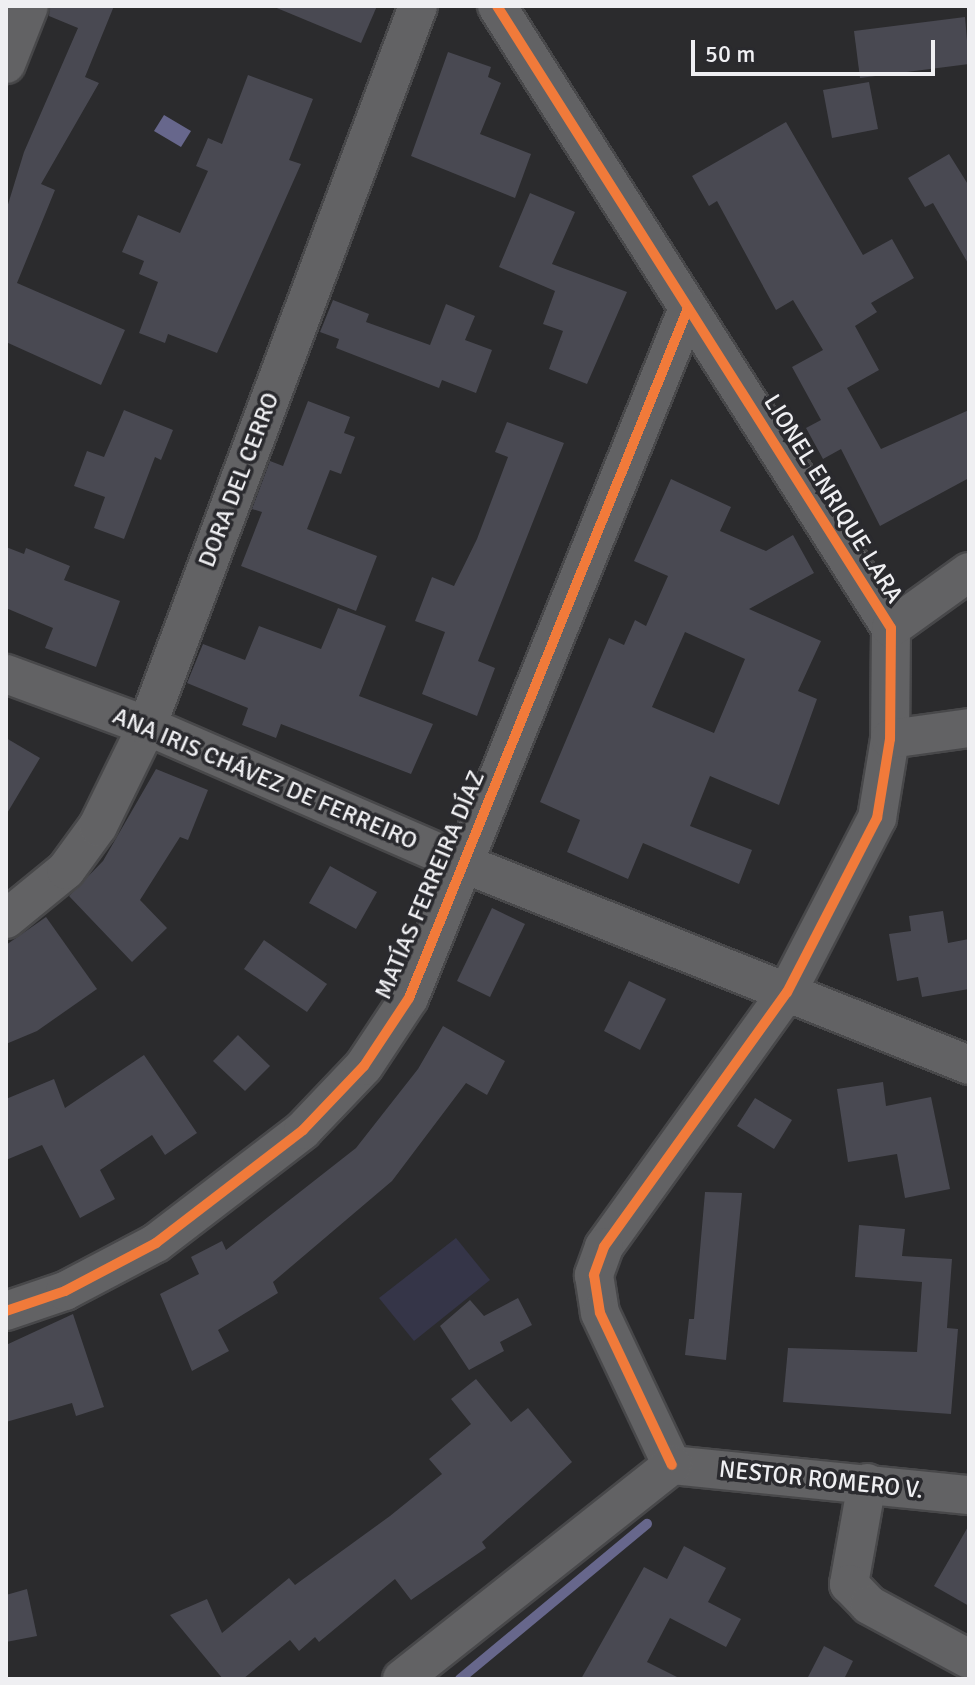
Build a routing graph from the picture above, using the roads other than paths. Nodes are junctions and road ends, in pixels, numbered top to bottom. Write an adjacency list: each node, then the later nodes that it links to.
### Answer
1 (29, 6): 4 (street)
2 (418, 6): 9 (street, DORA DEL CERRO)
3 (497, 6): 5 (street, LIONEL ENRIQUE LARA)
4 (6, 64)
5 (688, 308): 7 (street, LIONEL ENRIQUE LARA); 12 (street, MATÍAS FERREIRA DÍAZ)
6 (969, 572): 7 (street)
7 (891, 628): 11 (street, LIONEL ENRIQUE LARA)
8 (6, 674): 9 (street, ANA IRIS CHÁVEZ DE FERREIRO)
9 (147, 726): 12 (street, ANA IRIS CHÁVEZ DE FERREIRO); 13 (street, DORA DEL CERRO)
10 (969, 728): 11 (street)
11 (890, 739): 14 (street, LIONEL ENRIQUE LARA)
12 (462, 863): 14 (street, ANA IRIS CHÁVEZ DE FERREIRO); 16 (street, MATÍAS FERREIRA DÍAZ)
13 (6, 919)
14 (787, 992): 15 (street, ANA IRIS CHÁVEZ DE FERREIRO); 17 (street, LIONEL ENRIQUE LARA)
15 (969, 1065)
16 (6, 1311)
17 (672, 1465): 18 (street, NESTOR ROMERO V.); 21 (street)
18 (867, 1483): 19 (street, NESTOR ROMERO V.); 20 (street)
19 (969, 1495)
20 (969, 1659)
21 (402, 1679)

